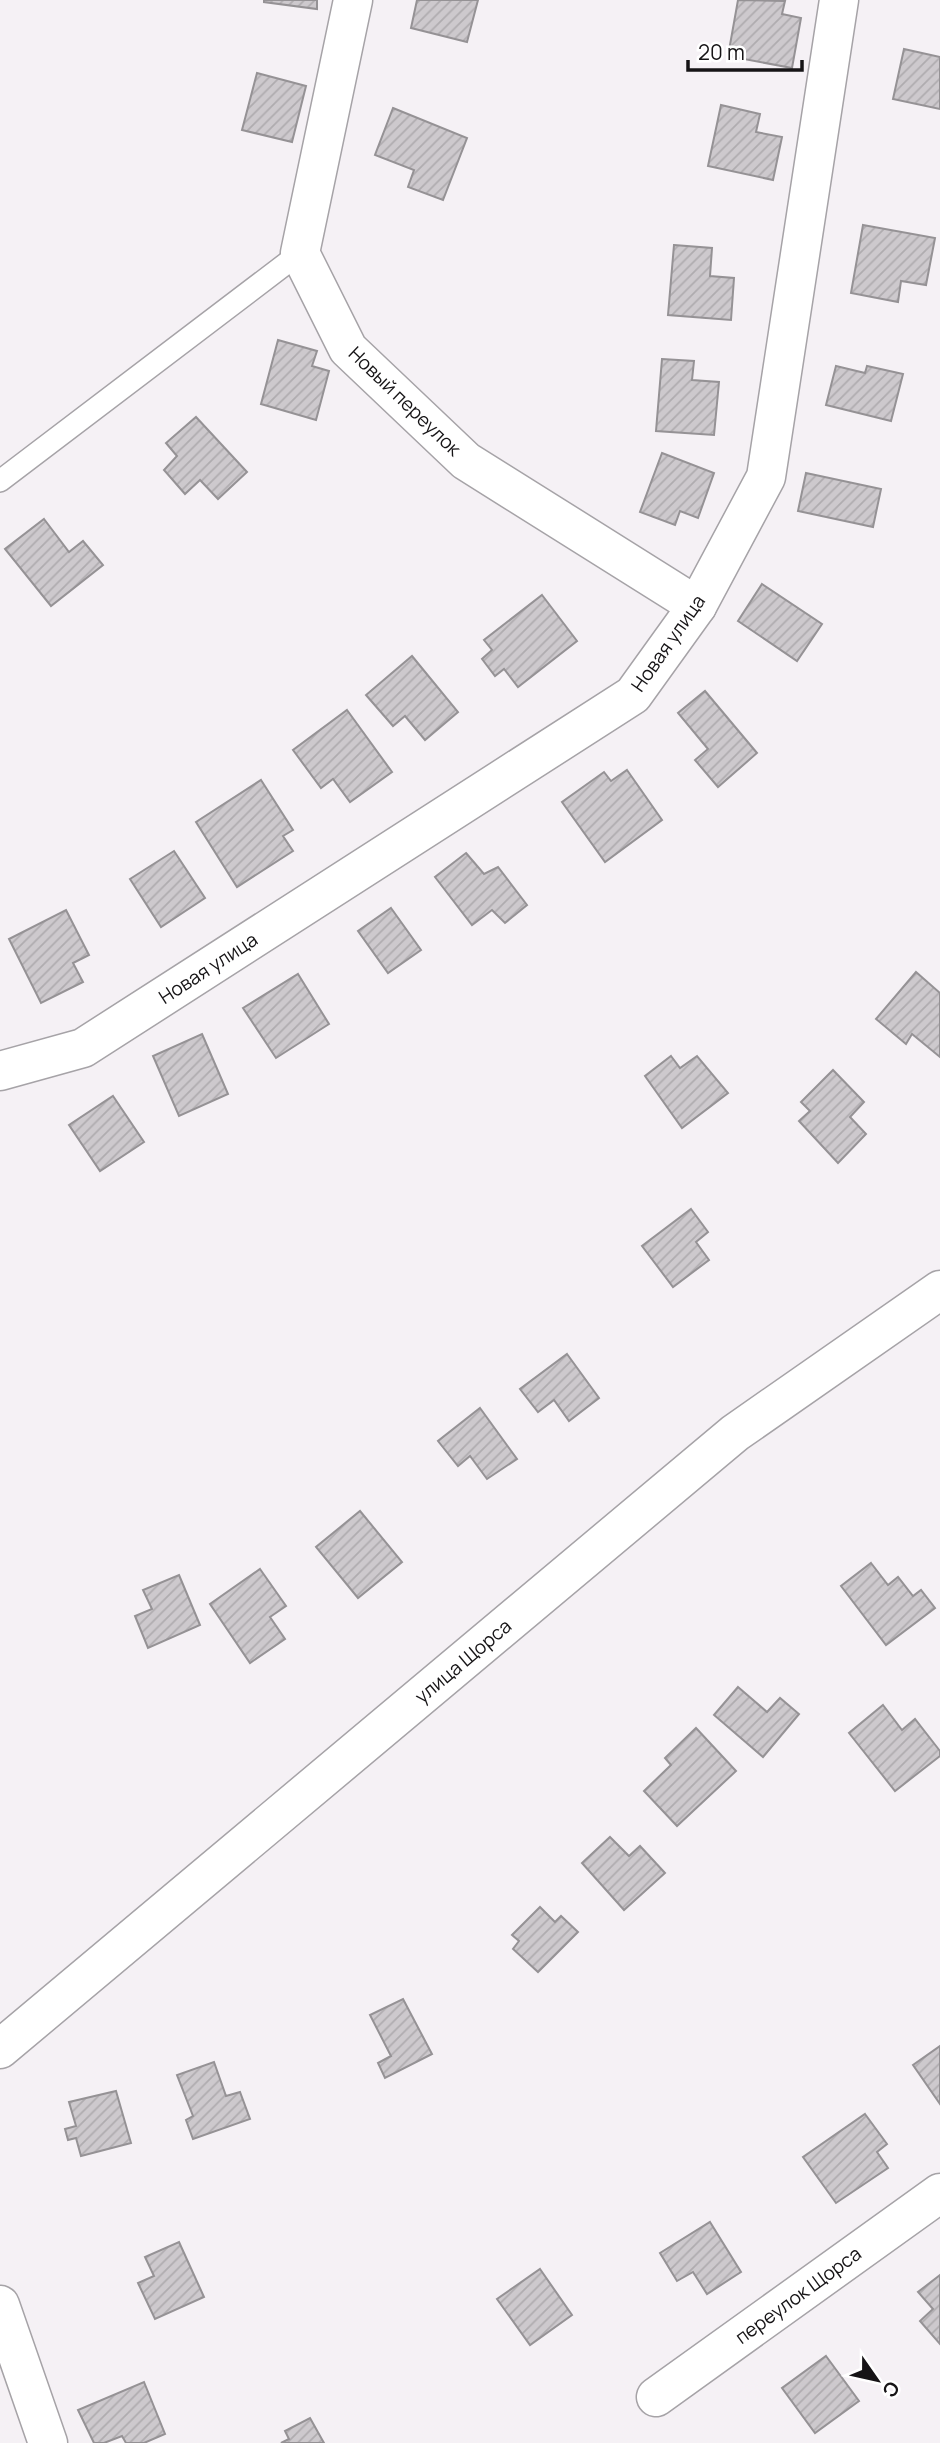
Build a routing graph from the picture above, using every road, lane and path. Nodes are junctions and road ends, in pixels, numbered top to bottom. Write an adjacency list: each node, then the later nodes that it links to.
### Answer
1 (353, 0): 3 (street)
2 (839, 0): 5 (street, Новая улица)
3 (300, 253): 4 (lane); 5 (street, Новый переулок)
4 (0, 481)
5 (697, 606): 6 (street, Новая улица)
6 (0, 1071)
7 (940, 1290): 8 (street, улица Щорса)
8 (0, 2049)
9 (940, 2193): 11 (street, переулок Щорса)
10 (2, 2318): 12 (street)
11 (656, 2397)
12 (48, 2443)

